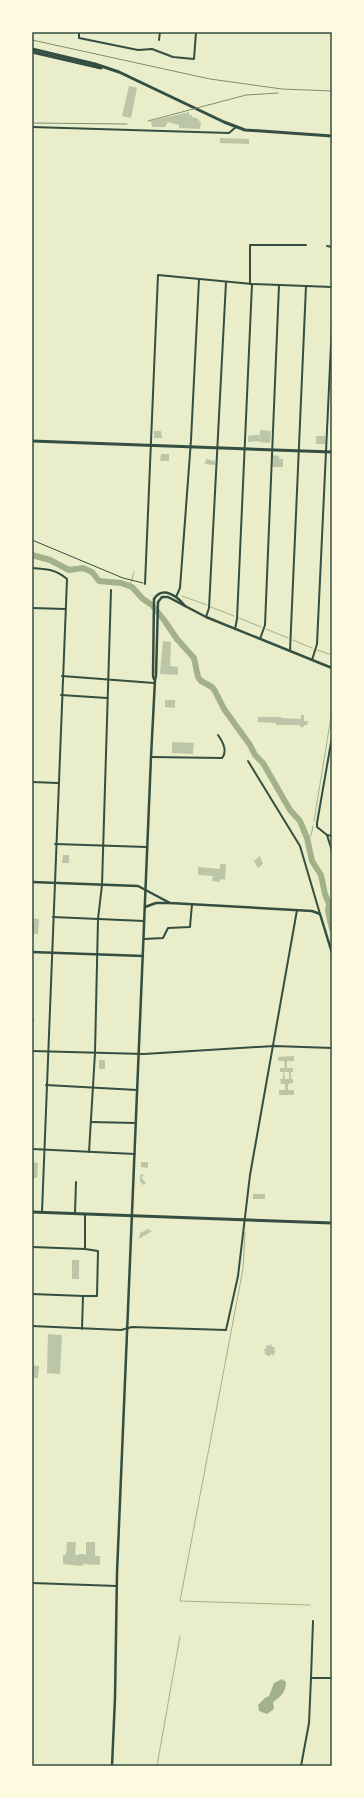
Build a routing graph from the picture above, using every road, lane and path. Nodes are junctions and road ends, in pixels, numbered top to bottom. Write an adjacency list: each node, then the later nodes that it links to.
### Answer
1 (79, 32): 3 (street)
2 (160, 32): 4 (street)
3 (196, 32)
4 (159, 40)
5 (32, 49): 7 (main road)
6 (32, 52): 7 (main road)
7 (104, 68): 9 (main road)
8 (32, 127): 9 (street)
9 (236, 127): 10 (main road)
10 (332, 136)
11 (306, 246): 16 (street)
12 (327, 246): 13 (street)
13 (332, 247)
14 (199, 278): 15 (street); 22 (street); 23 (street)
15 (226, 282): 16 (street); 24 (street)
16 (251, 284): 17 (street); 25 (street)
17 (279, 285): 18 (street); 26 (street)
18 (306, 286): 19 (street); 27 (street)
19 (332, 287)
20 (332, 323): 28 (street)
21 (32, 440): 22 (main road)
22 (150, 445): 23 (main road); 32 (street)
23 (190, 446): 24 (main road); 34 (street)
24 (217, 447): 25 (main road); 38 (street)
25 (243, 448): 26 (main road); 39 (street)
26 (271, 449): 27 (main road); 41 (street)
27 (298, 451): 28 (main road); 42 (street)
28 (326, 452): 29 (main road); 43 (street)
29 (332, 452)
30 (32, 540): 32 (path)
31 (32, 568): 37 (street)
32 (145, 584)
33 (112, 590): 46 (street)
34 (176, 597): 35 (main road); 40 (main road)
35 (187, 607): 38 (main road); 40 (main road)
36 (32, 608): 37 (street)
37 (65, 609): 45 (street)
38 (206, 617): 39 (main road)
39 (234, 629): 41 (main road)
40 (155, 634): 47 (main road)
41 (260, 639): 42 (main road)
42 (290, 651): 43 (main road)
43 (312, 660): 44 (main road)
44 (332, 668)
45 (62, 676): 46 (street); 48 (street)
46 (108, 679): 47 (street); 49 (street)
47 (154, 681): 52 (main road)
48 (61, 695): 49 (street); 55 (street)
49 (107, 698): 59 (street)
50 (218, 735): 52 (street)
51 (332, 737): 56 (street)
52 (151, 757): 60 (main road)
53 (248, 761): 70 (street)
54 (32, 782): 55 (street)
55 (58, 783): 58 (street)
56 (327, 836): 57 (street); 61 (street)
57 (332, 836)
58 (55, 844): 59 (street); 63 (street)
59 (102, 846): 60 (street); 64 (street)
60 (147, 847): 65 (main road)
61 (332, 851)
62 (32, 882): 63 (main road)
63 (55, 883): 64 (main road); 71 (street)
64 (102, 885): 65 (main road); 72 (street)
65 (146, 889): 66 (main road); 68 (main road)
66 (170, 903): 67 (main road); 68 (main road)
67 (192, 904): 69 (main road); 74 (street)
68 (145, 906): 73 (main road)
69 (297, 910): 70 (main road); 80 (street)
70 (320, 914): 77 (main road)
71 (53, 917): 72 (street); 76 (street)
72 (98, 919): 73 (street); 78 (street)
73 (144, 921): 74 (main road)
74 (144, 939): 79 (main road)
75 (32, 952): 76 (main road)
76 (51, 953): 78 (main road); 83 (street)
77 (332, 953)
78 (98, 955): 79 (main road); 84 (street)
79 (143, 956): 85 (main road)
80 (274, 1046): 81 (street); 85 (street); 101 (street)
81 (332, 1048)
82 (32, 1051): 83 (street)
83 (47, 1052): 84 (street); 86 (street)
84 (95, 1053): 85 (street); 87 (street)
85 (139, 1054): 88 (main road)
86 (46, 1085): 87 (street); 92 (street)
87 (93, 1086): 88 (street); 89 (street)
88 (138, 1090): 90 (main road)
89 (90, 1122): 90 (street); 93 (street)
90 (136, 1123): 94 (main road)
91 (32, 1149): 92 (street)
92 (43, 1150): 93 (street); 97 (street)
93 (89, 1152): 94 (street)
94 (134, 1154): 100 (main road)
95 (76, 1182): 98 (street)
96 (32, 1212): 97 (main road)
97 (42, 1212): 98 (main road)
98 (75, 1214): 99 (main road)
99 (85, 1214): 100 (main road); 104 (street)
100 (132, 1216): 101 (main road); 108 (main road)
101 (245, 1220): 102 (main road); 108 (street)
102 (332, 1223)
103 (32, 1247): 104 (street)
104 (85, 1249): 106 (street)
105 (32, 1294): 106 (street)
106 (84, 1296): 109 (street)
107 (32, 1326): 109 (street)
108 (127, 1328): 109 (street); 111 (main road)
109 (82, 1329)
110 (32, 1584): 111 (street)
111 (117, 1586): 115 (main road)
112 (313, 1621): 113 (street)
113 (311, 1678): 114 (street); 116 (street)
114 (332, 1678)
115 (112, 1766)
116 (301, 1766)

